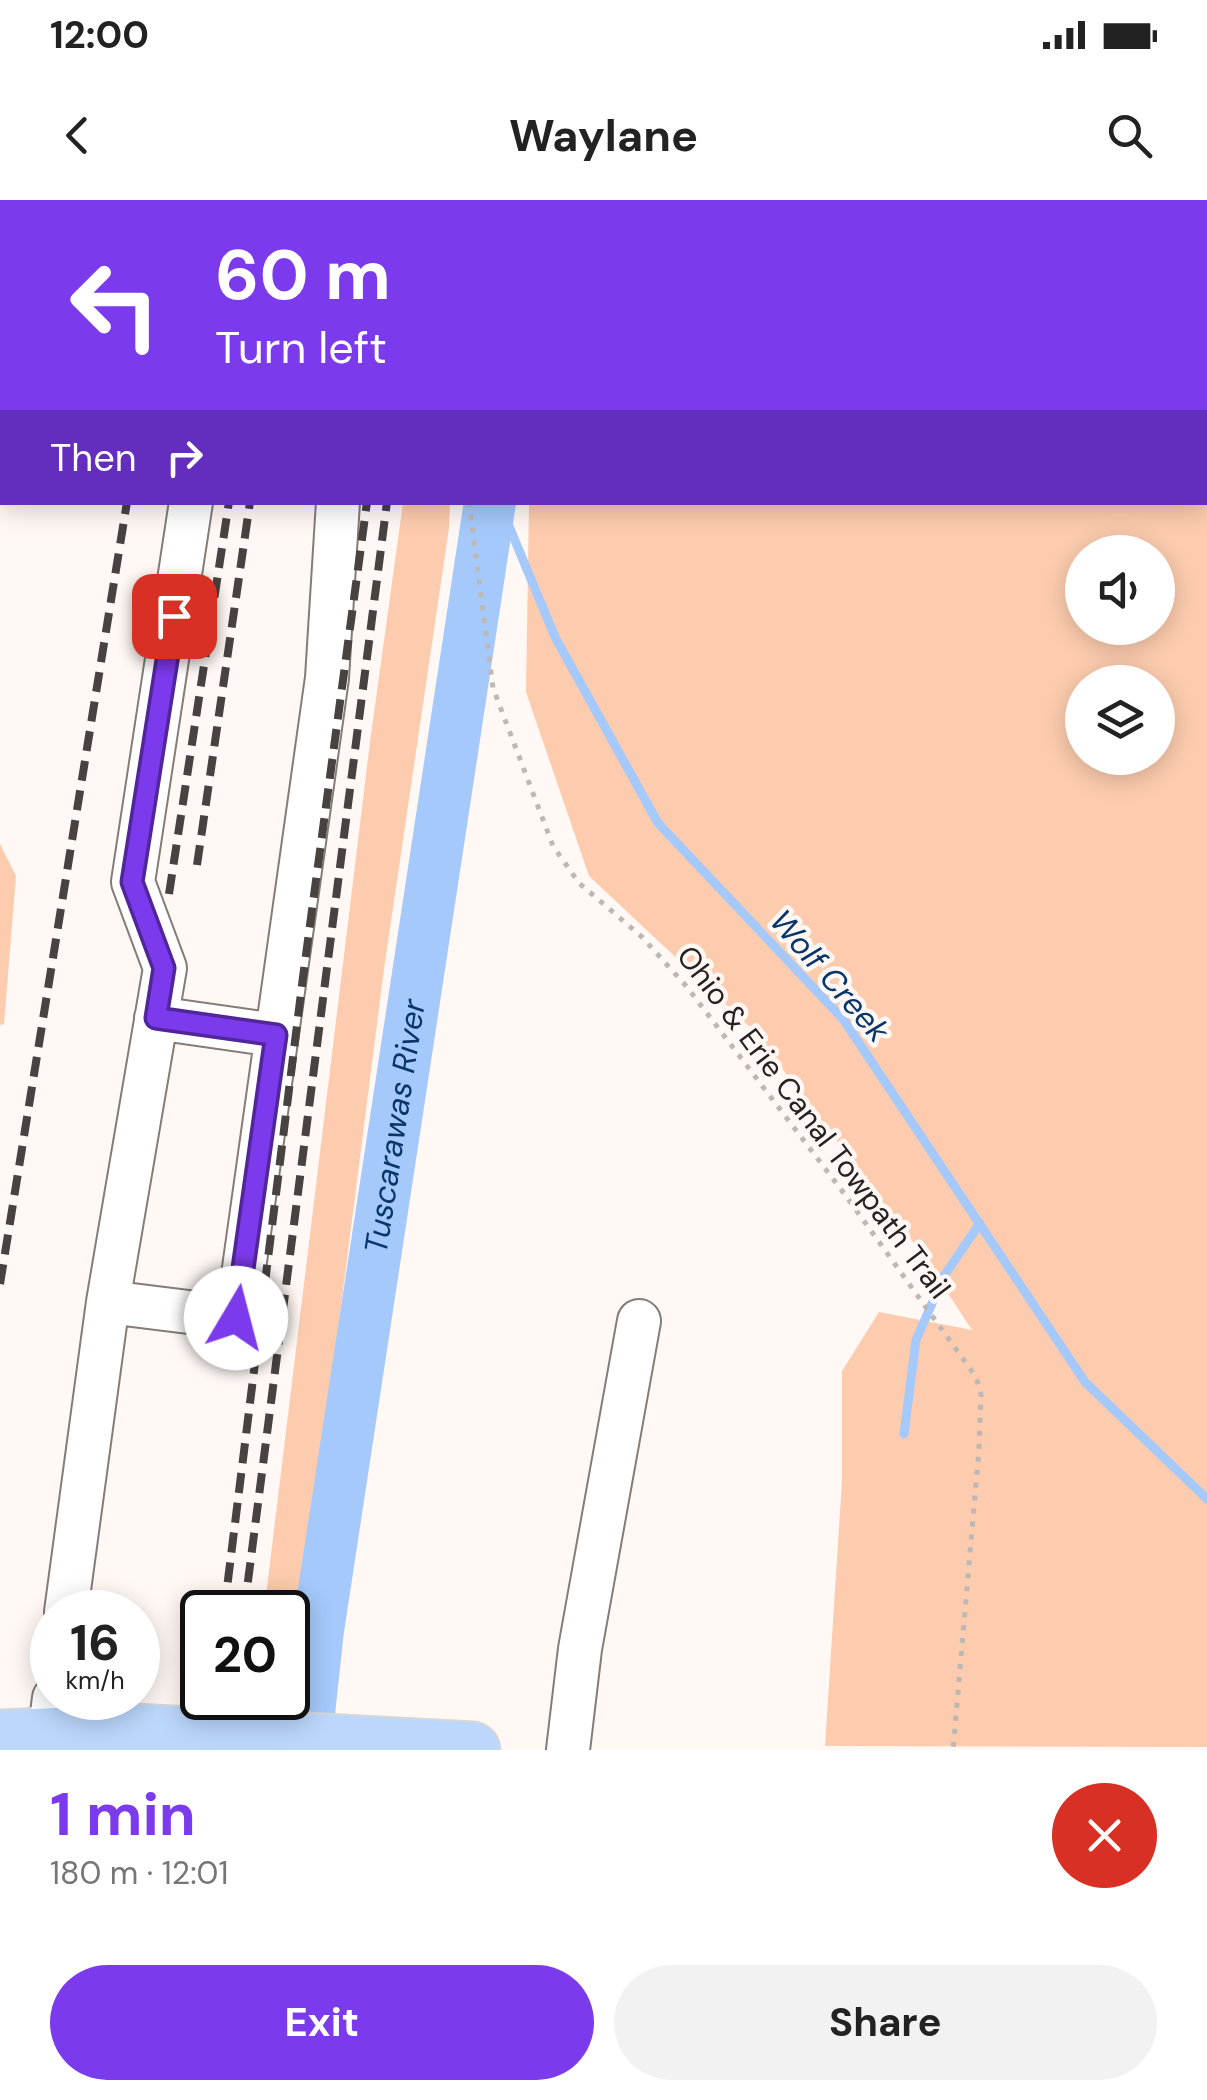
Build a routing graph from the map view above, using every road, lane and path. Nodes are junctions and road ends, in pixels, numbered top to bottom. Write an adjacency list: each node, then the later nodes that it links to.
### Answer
1 (191, 505): 4 (lane)
2 (338, 505): 5 (lane)
3 (469, 505): 12 (path, Ohio & Erie Canal Towpath Trail)
4 (156, 1018): 5 (lane); 6 (lane)
5 (276, 1035): 6 (lane)
6 (108, 1302): 8 (lane)
7 (640, 1321): 11 (lane)
8 (69, 1590)
9 (23, 1732): 10 (main road)
10 (448, 1748)
11 (568, 1750)
12 (953, 1750)

